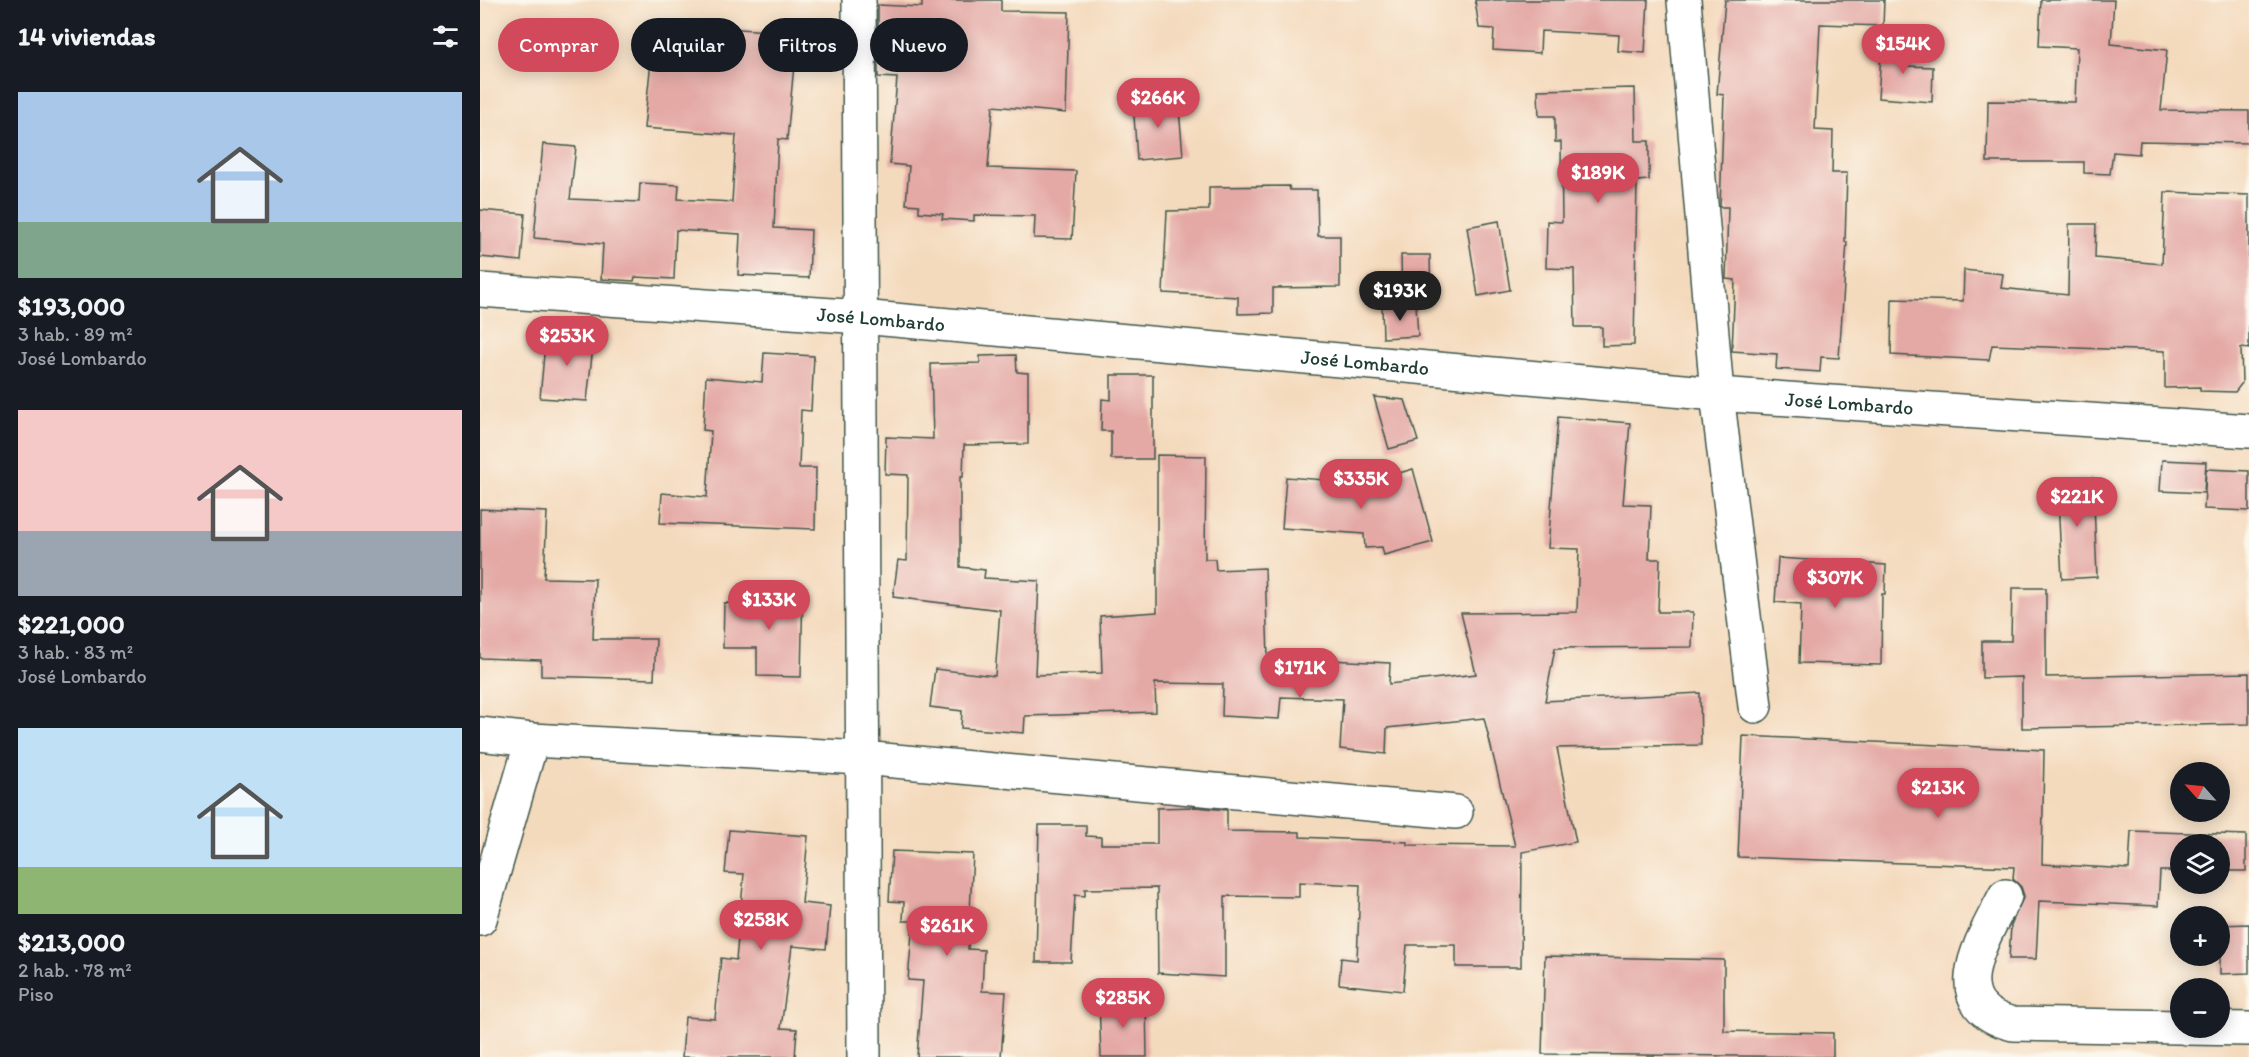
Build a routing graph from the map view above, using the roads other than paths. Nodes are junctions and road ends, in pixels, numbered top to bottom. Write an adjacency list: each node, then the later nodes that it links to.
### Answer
1 (859, 0): 4 (street)
2 (1684, 0): 5 (street)
3 (480, 290): 4 (street, José Lombardo)
4 (861, 317): 5 (street, José Lombardo); 10 (street)
5 (1717, 394): 6 (street, José Lombardo); 7 (street)
6 (2249, 431)
7 (1755, 706)
8 (480, 734): 9 (street)
9 (532, 740): 10 (street); 13 (street)
10 (862, 758): 11 (street); 17 (street)
11 (1456, 812)
12 (2005, 897): 14 (street)
13 (480, 919)
14 (2170, 1027)
15 (2230, 1029): 16 (street)
16 (2249, 1029)
17 (864, 1057)

